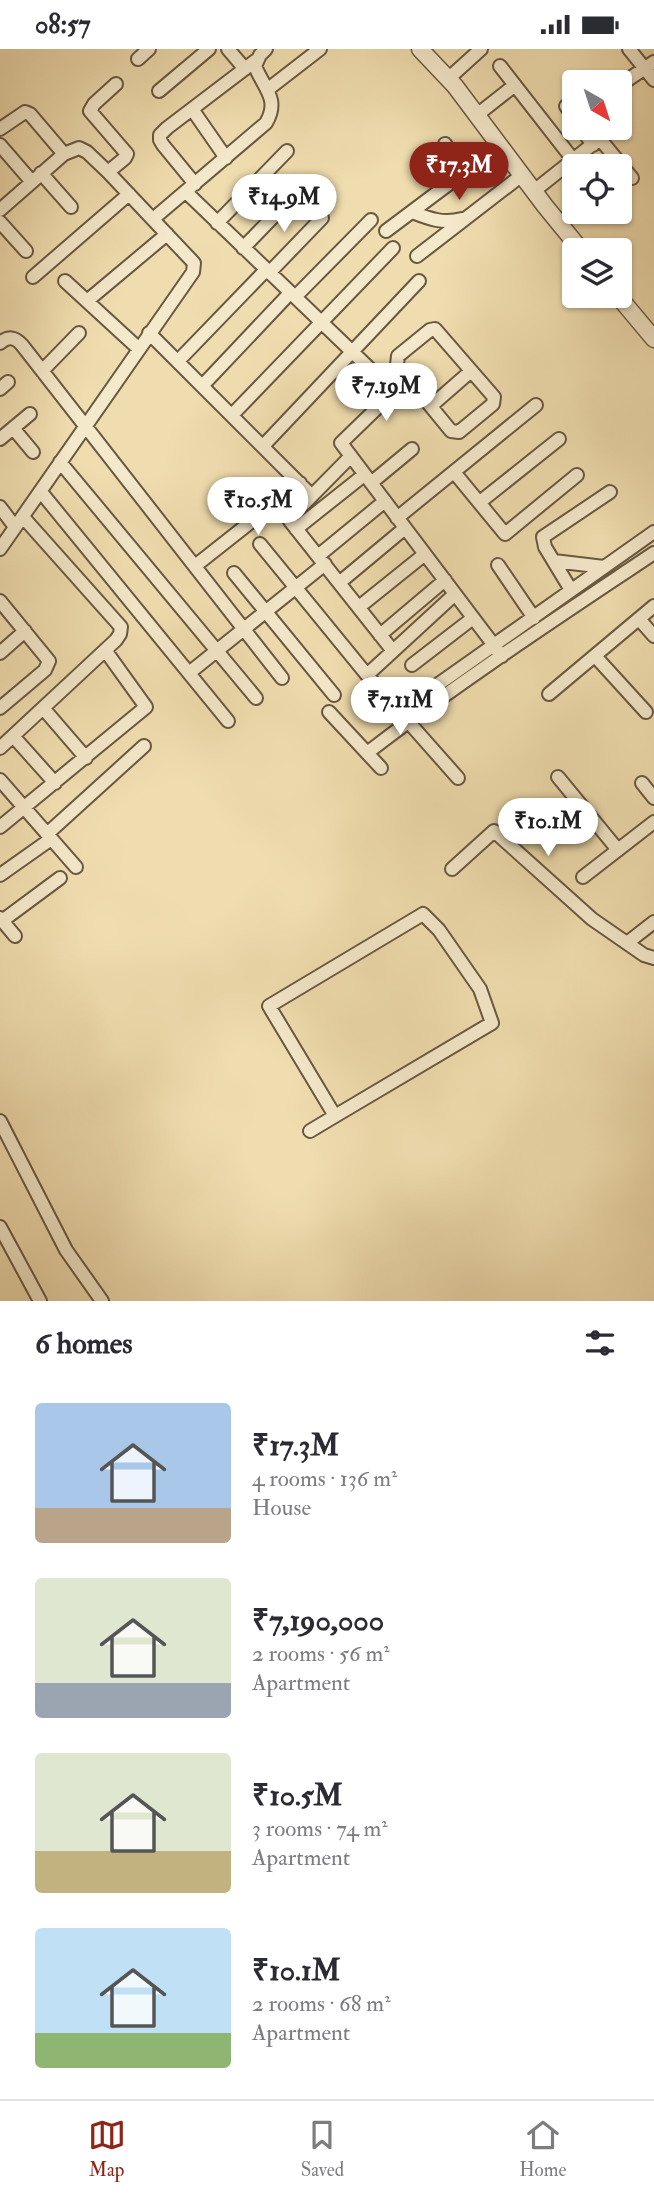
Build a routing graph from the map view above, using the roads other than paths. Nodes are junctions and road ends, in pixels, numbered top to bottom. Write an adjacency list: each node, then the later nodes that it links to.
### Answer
1 (149, 49): 9 (street)
2 (209, 49): 19 (street)
3 (228, 49): 10 (street)
4 (266, 49): 10 (street)
5 (320, 49): 18 (street)
6 (420, 49): 14 (street)
7 (481, 49): 14 (street)
8 (629, 49): 11 (street)
9 (138, 59)
10 (250, 65): 18 (street); 20 (street)
11 (649, 65): 13 (street); 15 (street)
12 (500, 66): 17 (street)
13 (632, 77)
14 (448, 79): 21 (street)
15 (654, 80)
16 (117, 84): 33 (street)
17 (514, 85): 21 (street); 29 (street)
18 (267, 90): 32 (street)
19 (159, 91)
20 (192, 109): 32 (street); 38 (street)
21 (477, 115): 35 (street)
22 (0, 129): 28 (street)
23 (598, 140): 24 (street)
24 (596, 142): 30 (street); 31 (street)
25 (445, 144): 43 (street)
26 (0, 145): 36 (street)
27 (287, 151): 49 (street)
28 (64, 154): 33 (street); 36 (street)
29 (568, 154)
30 (584, 154)
31 (608, 154)
32 (226, 157): 38 (street)
33 (108, 172): 40 (street)
34 (562, 172): 39 (street)
35 (522, 175): 39 (street); 45 (street)
36 (36, 178): 41 (street); 42 (street)
37 (304, 185): 53 (street)
38 (191, 188): 46 (street); 49 (street)
39 (534, 191): 52 (street)
40 (129, 194): 46 (street); 58 (street)
41 (71, 207)
42 (0, 209)
43 (412, 212): 45 (street); 50 (street)
44 (322, 218): 57 (street)
45 (466, 218): 56 (street)
46 (153, 219): 51 (street)
47 (371, 221): 61 (street)
48 (0, 222): 55 (street)
49 (217, 223): 53 (street)
50 (386, 231)
51 (167, 234): 62 (street); 66 (street)
52 (571, 238)
53 (243, 248): 57 (street)
54 (393, 248): 64 (street)
55 (26, 251)
56 (417, 256)
57 (268, 271): 61 (street); 71 (street)
58 (33, 277)
59 (65, 281): 62 (street)
60 (419, 281): 70 (street)
61 (293, 295): 64 (street); 75 (street)
62 (87, 301): 69 (street)
63 (628, 308): 67 (street)
64 (321, 322): 70 (street); 80 (street)
65 (79, 333): 72 (street)
66 (149, 333): 69 (street); 71 (street)
67 (654, 339)
68 (0, 343): 72 (street)
69 (139, 349): 81 (street)
70 (352, 351): 76 (street); 85 (street)
71 (179, 361): 75 (street)
72 (42, 371): 81 (street)
73 (471, 371): 74 (street); 77 (street); 77 (street)
74 (408, 378): 76 (street); 77 (street)
75 (203, 385): 80 (street)
76 (394, 392): 88 (street)
77 (431, 405)
78 (536, 405): 90 (street)
79 (30, 414): 82 (street)
80 (232, 415): 85 (street)
81 (86, 425): 89 (street); 111 (street)
82 (13, 428): 83 (street); 87 (street)
83 (0, 439)
84 (559, 439): 98 (street)
85 (263, 446): 93 (street)
86 (412, 449): 92 (street)
87 (33, 452)
88 (351, 456): 92 (street); 96 (street)
89 (60, 462): 94 (street); 132 (street)
90 (454, 472): 98 (street); 101 (street)
91 (577, 475): 98 (street)
92 (367, 479): 97 (street); 102 (street)
93 (300, 483): 96 (street); 111 (street)
94 (41, 492): 100 (street); 138 (street)
95 (610, 492): 109 (street)
96 (311, 495): 102 (street)
97 (385, 501): 101 (street); 108 (street)
98 (480, 502)
99 (0, 507): 100 (street)
100 (19, 522): 105 (street); 131 (street)
101 (401, 523): 107 (street); 115 (street)
102 (296, 529): 108 (street)
103 (651, 538): 112 (street)
104 (260, 544): 116 (street)
105 (0, 549)
106 (654, 553): 135 (street)
107 (425, 554): 114 (street); 121 (street)
108 (321, 560): 115 (street); 116 (street)
109 (554, 561): 112 (street); 117 (street)
110 (498, 565): 124 (street)
111 (195, 566): 126 (street)
112 (604, 567): 117 (street)
113 (233, 573): 122 (street)
114 (444, 580): 118 (street); 128 (street)
115 (339, 583): 121 (street)
116 (294, 588): 122 (street); 139 (street)
117 (572, 590): 124 (street)
118 (455, 594): 123 (street); 133 (street)
119 (0, 601): 127 (street)
120 (654, 606): 125 (street)
121 (359, 607): 128 (street)
122 (266, 611): 126 (street); 142 (street)
123 (473, 618): 130 (street); 137 (street)
124 (534, 618): 130 (street)
125 (639, 619): 129 (street); 136 (street)
126 (244, 629): 132 (street); 140 (street)
127 (25, 631): 134 (street); 144 (street)
128 (380, 635): 133 (street)
129 (654, 636)
130 (493, 645): 135 (street); 148 (street)
131 (105, 650): 145 (street); 154 (street)
132 (217, 651): 138 (street); 143 (street)
133 (393, 651): 139 (street)
134 (0, 653)
135 (502, 656): 148 (street)
136 (595, 656): 141 (street); 147 (street)
137 (412, 665)
138 (189, 673): 149 (street)
139 (367, 675): 148 (street)
140 (282, 678)
141 (549, 694)
142 (334, 695)
143 (256, 698)
144 (0, 708)
145 (43, 708): 150 (street); 154 (street)
146 (329, 712): 153 (street)
147 (646, 712)
148 (404, 717): 153 (street); 157 (street)
149 (228, 721)
150 (13, 736): 152 (street); 159 (street)
151 (144, 746): 165 (street)
152 (0, 748)
153 (367, 753): 155 (street)
154 (86, 758): 159 (street)
155 (381, 768)
156 (558, 777): 166 (street)
157 (458, 778)
158 (0, 780): 162 (street)
159 (55, 783): 162 (street)
160 (642, 783): 161 (street)
161 (654, 798)
162 (26, 808): 164 (street); 165 (street)
163 (654, 822): 166 (street)
164 (0, 827)
165 (49, 836): 167 (street); 169 (street)
166 (618, 850): 170 (street)
167 (76, 867)
168 (452, 869): 175 (street)
169 (0, 875)
170 (583, 877)
171 (60, 878): 172 (street)
172 (1, 920): 174 (street)
173 (654, 922): 175 (street)
174 (15, 936)
175 (627, 943): 176 (street)
176 (654, 958)
177 (335, 1116): 177 (street); 179 (street)
178 (0, 1121): 182 (street)
179 (310, 1131)
180 (0, 1227): 181 (street)
181 (40, 1301)
182 (102, 1301)

